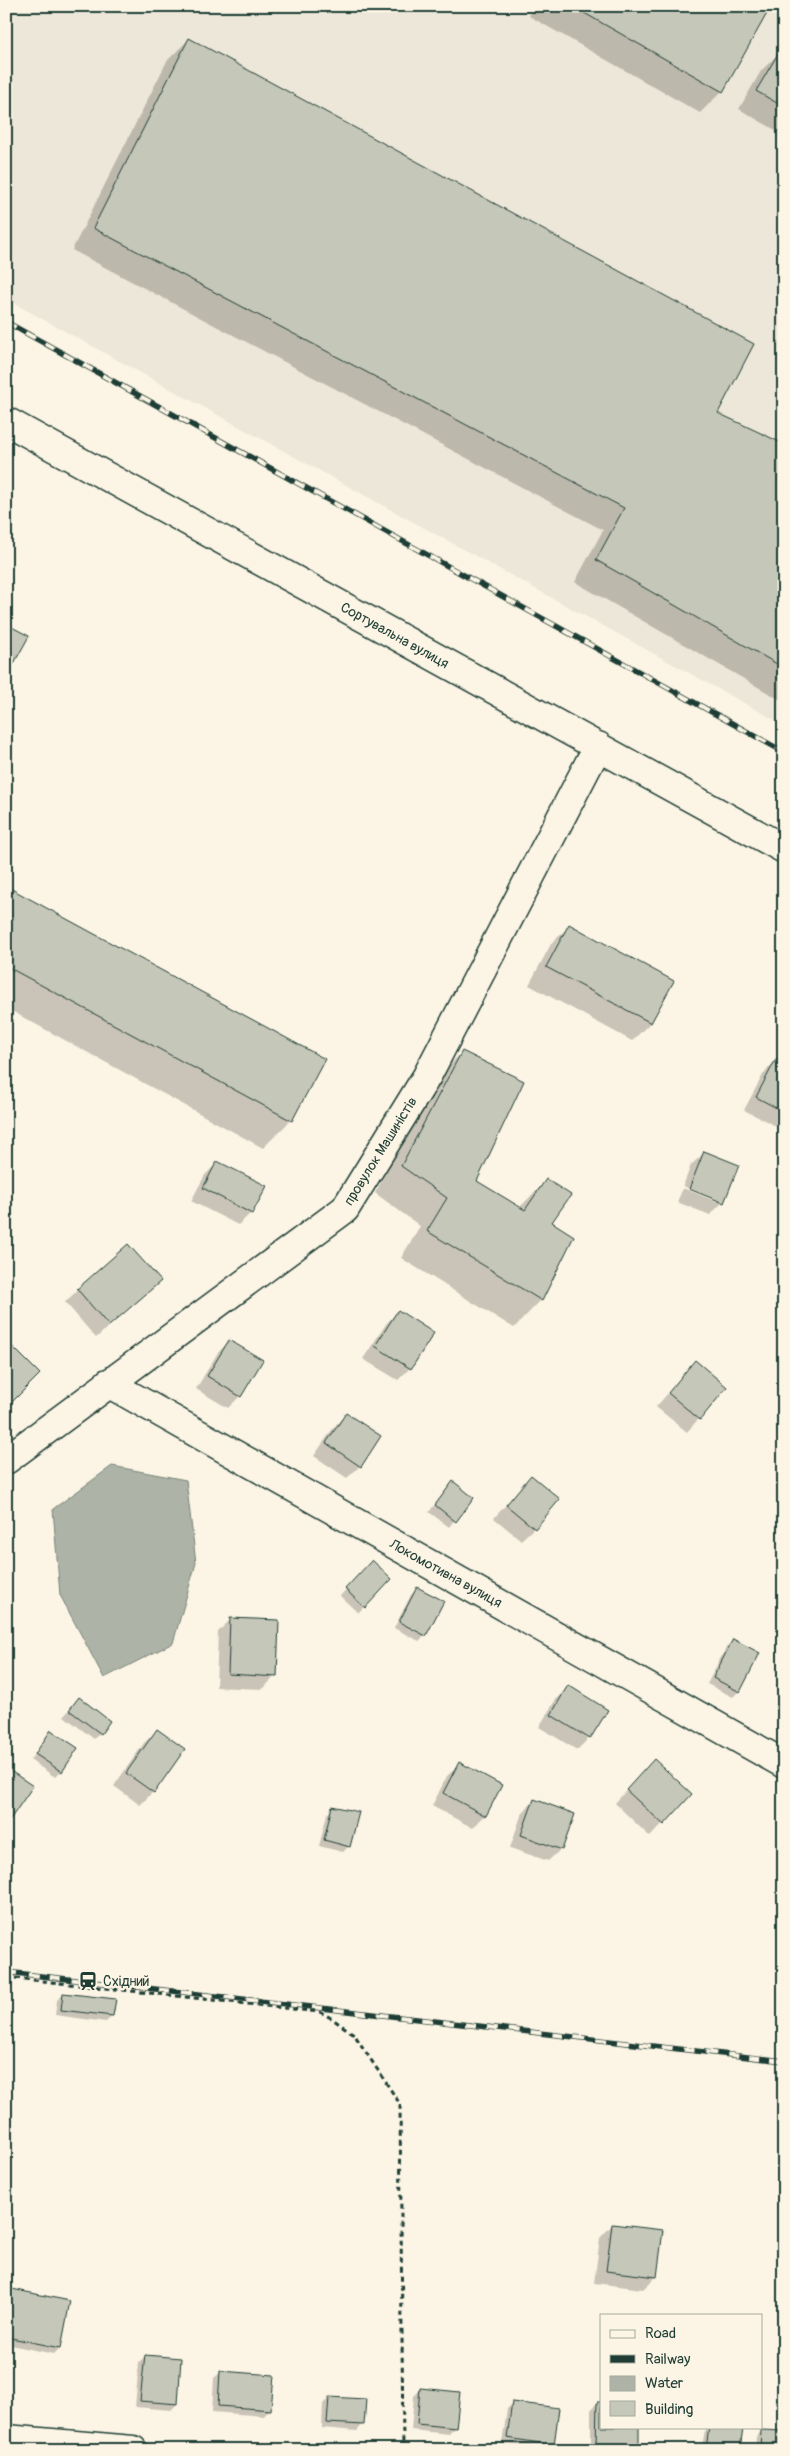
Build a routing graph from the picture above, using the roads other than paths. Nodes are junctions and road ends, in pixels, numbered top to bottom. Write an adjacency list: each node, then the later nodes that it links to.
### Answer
1 (6, 421): 2 (street, Сортувальна вулиця)
2 (598, 746): 3 (street, Сортувальна вулиця); 4 (street, провулок Машиністів)
3 (784, 849)
4 (108, 1383): 5 (street, провулок Машиністів); 6 (street, Локомотивна вулиця)
5 (6, 1460)
6 (784, 1764)
7 (6, 2439): 8 (street)
8 (133, 2450)

